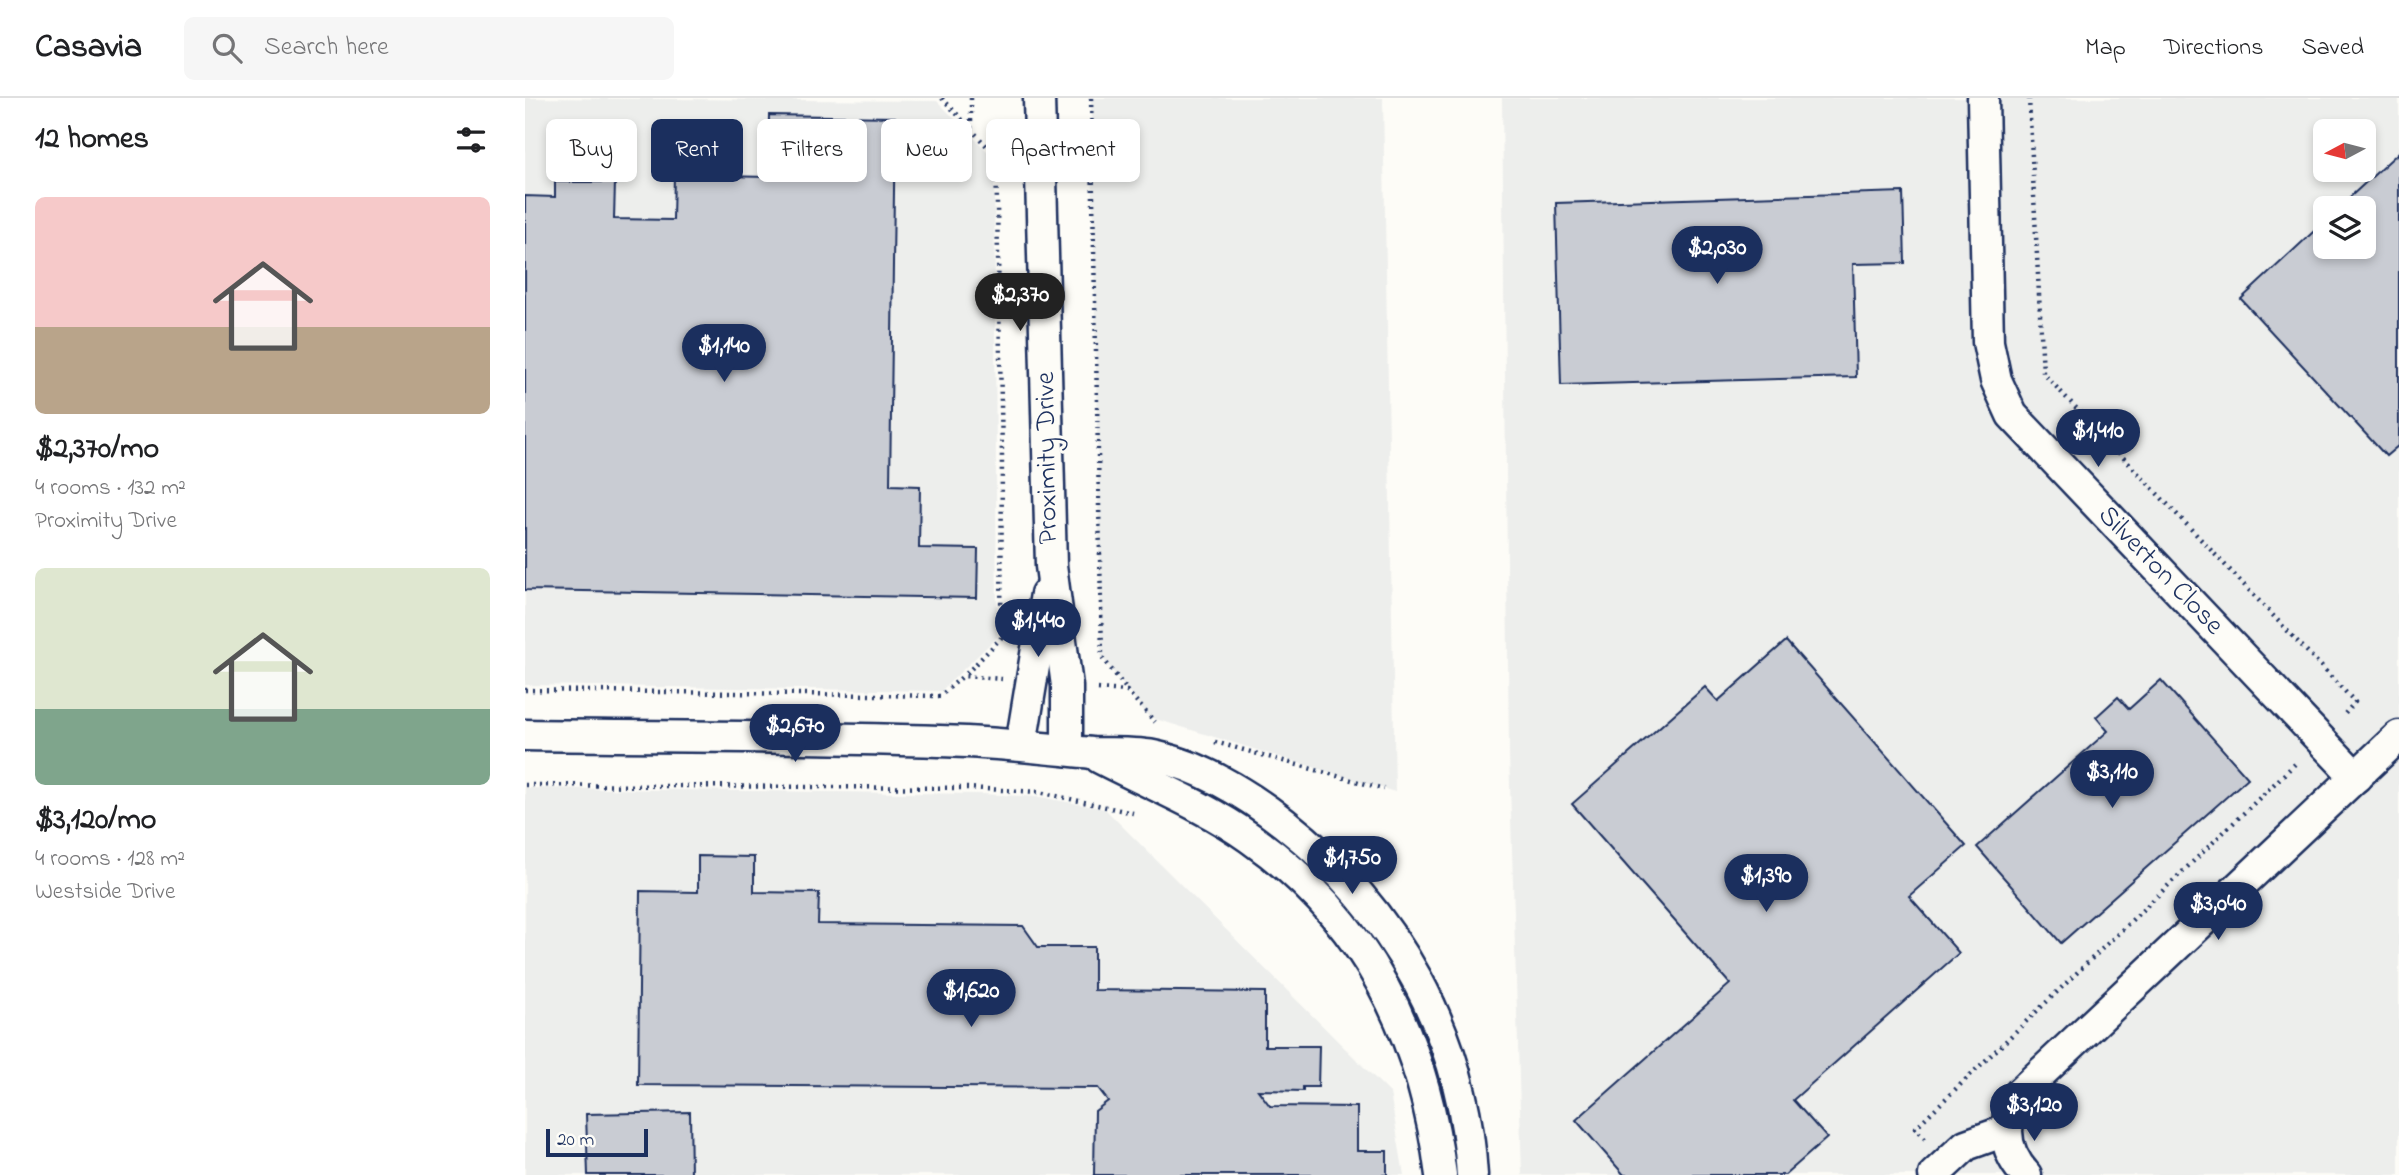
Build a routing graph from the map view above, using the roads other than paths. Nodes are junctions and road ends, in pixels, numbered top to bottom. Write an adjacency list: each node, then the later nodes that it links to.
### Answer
1 (1039, 98): 3 (street, Proximity Drive)
2 (1983, 98): 8 (street, Silverton Close)
3 (1051, 566): 6 (street, Proximity Drive); 7 (street, Proximity Drive)
4 (525, 735): 6 (street)
5 (2399, 736): 8 (street)
6 (1021, 745): 7 (street)
7 (1078, 751): 11 (street); 12 (street)
8 (2356, 777): 9 (street)
9 (2005, 1130): 10 (street); 13 (street)
10 (1941, 1168)
11 (1441, 1175)
12 (1472, 1175)
13 (2026, 1175)

